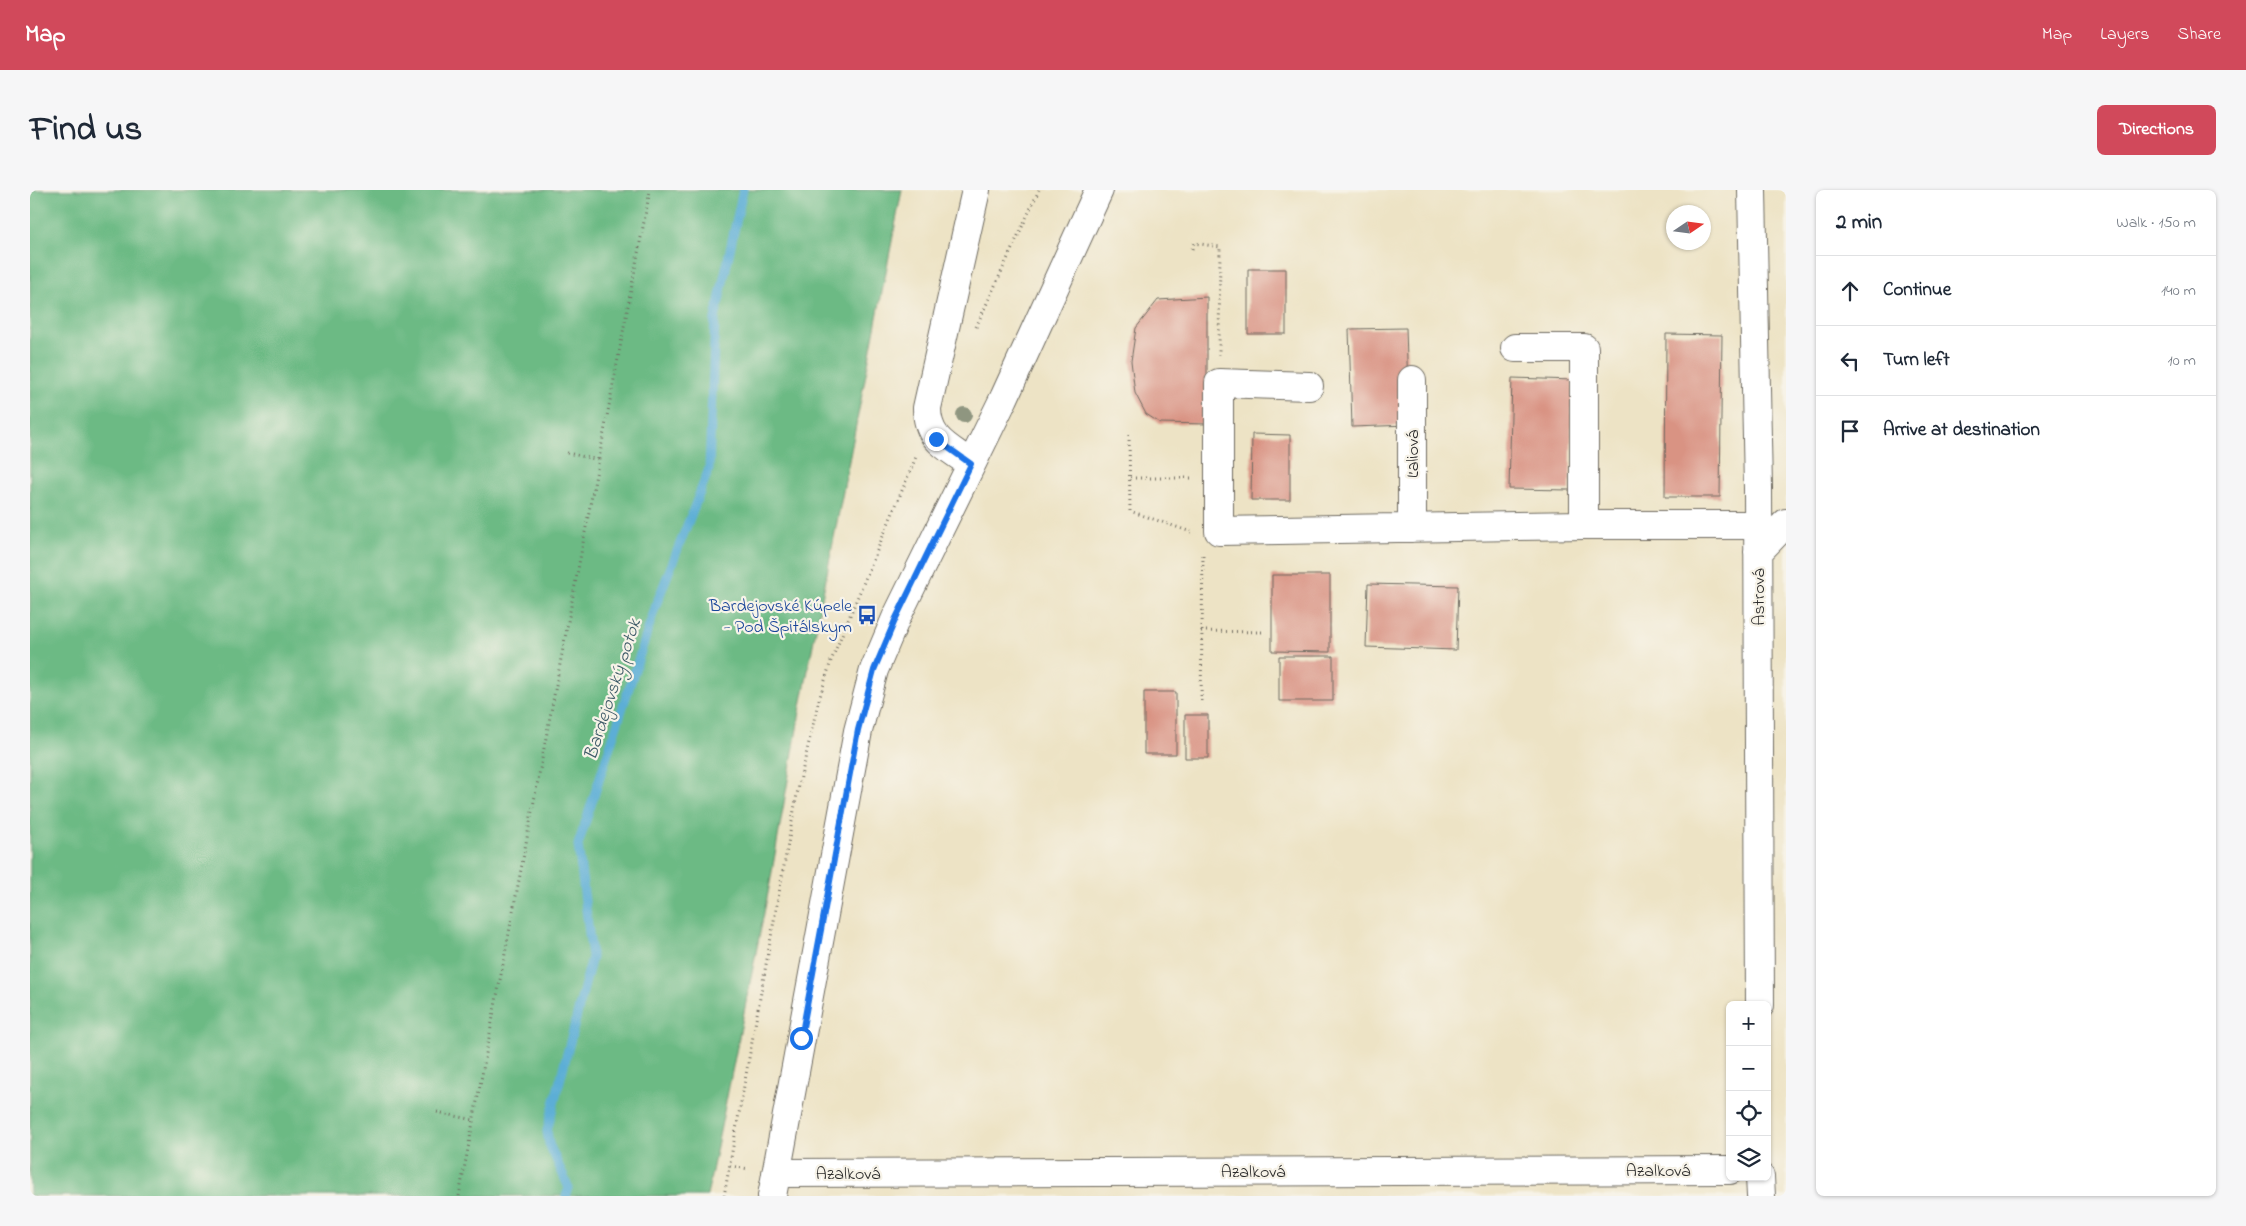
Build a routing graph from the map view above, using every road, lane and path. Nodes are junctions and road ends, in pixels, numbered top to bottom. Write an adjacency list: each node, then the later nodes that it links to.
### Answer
1 (650, 190): 12 (path)
2 (976, 190): 13 (street)
3 (1099, 190): 13 (street)
4 (1752, 190): 18 (street, Astrová)
5 (1192, 248): 8 (path)
6 (1515, 348): 17 (street)
7 (1412, 380): 19 (street, Ľaliová)
8 (1219, 383): 9 (street); 19 (street)
9 (1309, 386)
10 (1129, 435): 14 (path)
11 (567, 453): 12 (path)
12 (599, 460): 28 (path)
13 (971, 464): 33 (street)
14 (1130, 478): 15 (path); 20 (path)
15 (1201, 478)
16 (1786, 523): 22 (street)
17 (1584, 525): 18 (street); 19 (street)
18 (1758, 525): 22 (street, Astrová)
19 (1412, 528)
20 (1194, 533)
21 (1203, 546): 23 (path)
22 (1758, 552): 26 (street, Astrová)
23 (1202, 631): 24 (path); 25 (path)
24 (1262, 632)
25 (1201, 701)
26 (1760, 1001)
27 (437, 1112): 28 (path)
28 (474, 1120): 34 (path)
29 (730, 1166): 30 (path)
30 (739, 1168)
31 (1726, 1170): 33 (street, Azalková)
32 (1760, 1181): 35 (street)
33 (774, 1185)
34 (459, 1196)
35 (1761, 1196)

